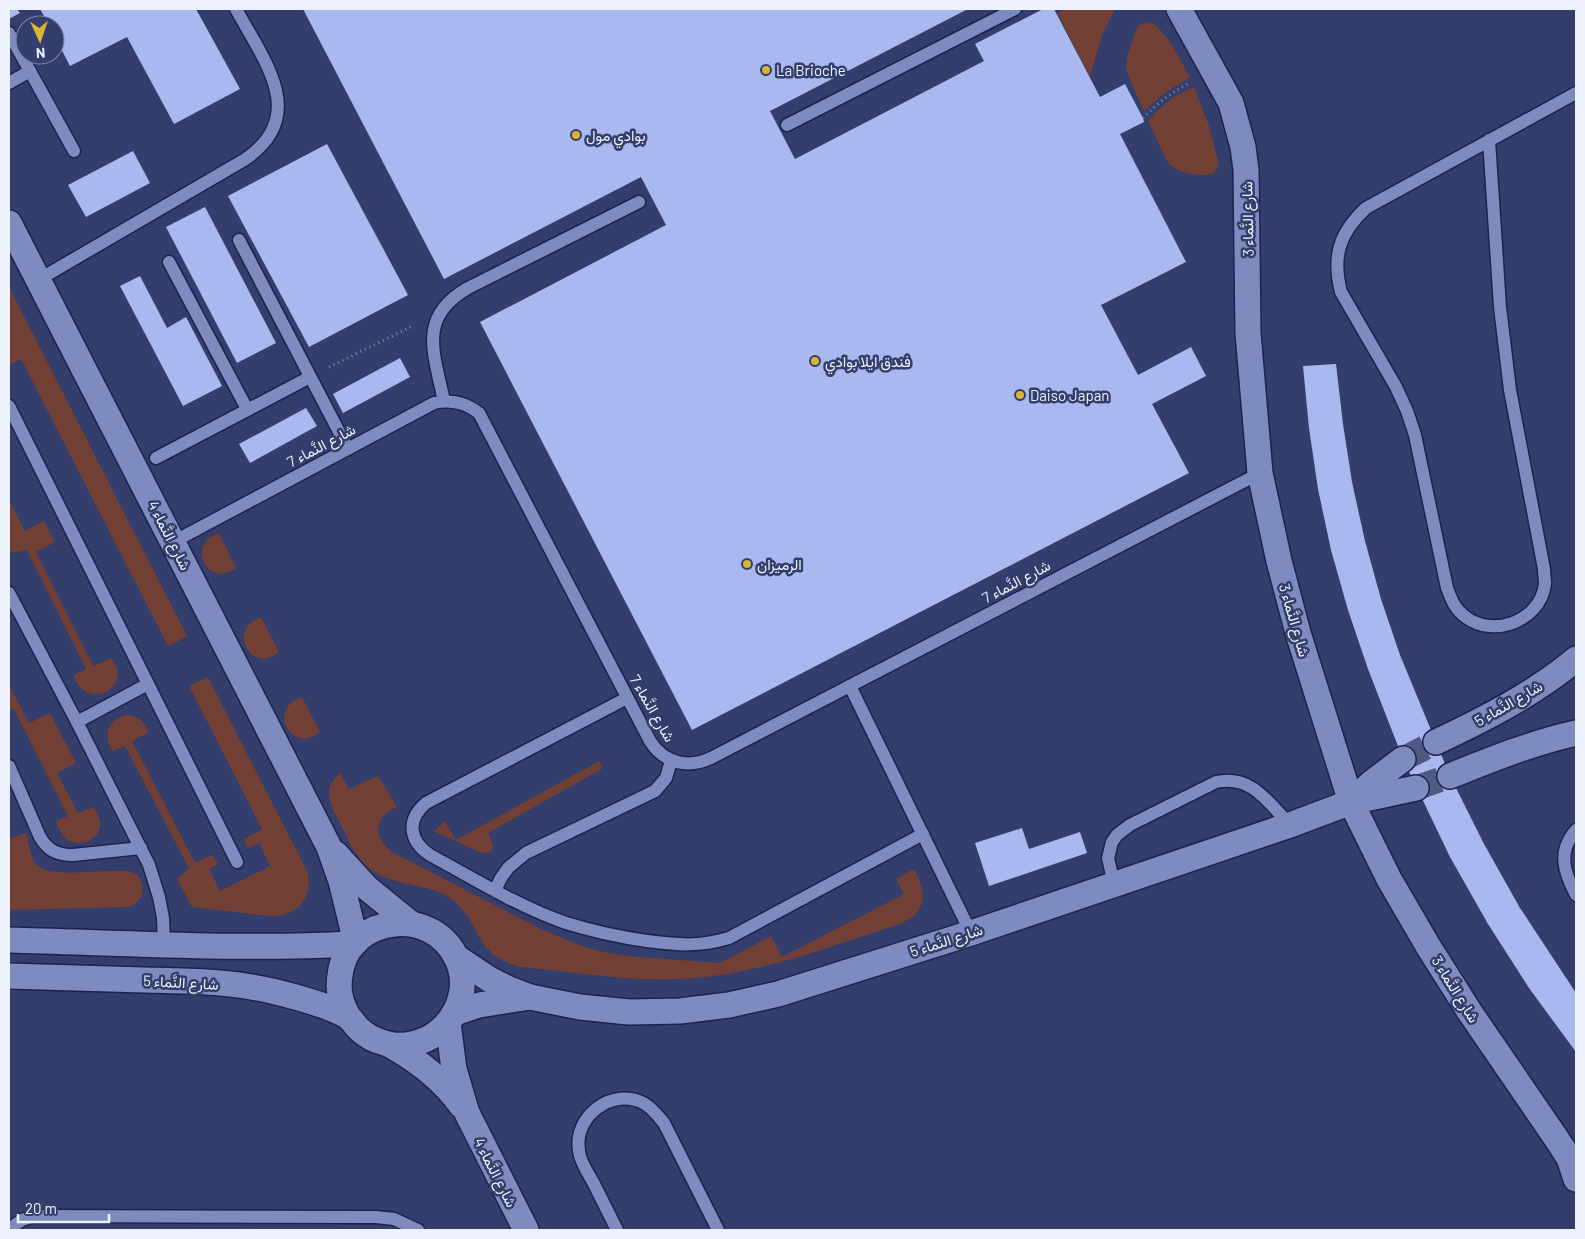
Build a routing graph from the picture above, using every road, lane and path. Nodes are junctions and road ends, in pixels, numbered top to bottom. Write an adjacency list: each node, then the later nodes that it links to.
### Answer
1 (236, 9): 17 (lane)
2 (1015, 9): 10 (lane)
3 (1179, 9): 6 (street, شارع النَّماء 3)
4 (9, 33): 5 (lane)
5 (30, 71): 7 (lane); 12 (lane)
6 (1215, 75): 9 (path); 25 (street, شارع النَّماء 3)
7 (9, 83)
8 (1576, 93): 11 (lane)
9 (1143, 118)
10 (787, 125)
11 (1489, 140): 11 (lane)
12 (74, 151)
13 (639, 202): 18 (lane)
14 (10, 227): 17 (street, شارع النَّماء 4)
15 (239, 240): 19 (lane)
16 (169, 262): 22 (lane)
17 (38, 280): 26 (street, شارع النَّماء 4)
18 (439, 314): 19 (path); 20 (lane)
19 (310, 377): 22 (lane); 23 (lane)
20 (444, 401): 23 (lane, شارع النَّماء 7); 31 (lane, شارع النَّماء 7)
21 (9, 406): 29 (lane)
22 (247, 410): 24 (lane)
23 (348, 449): 26 (lane, شارع النَّماء 7)
24 (156, 458)
25 (1260, 473): 30 (lane, شارع النَّماء 7); 40 (street, شارع النَّماء 3)
26 (173, 542): 44 (street, شارع النَّماء 4)
27 (9, 593): 32 (lane)
28 (1576, 659): 34 (street, شارع النَّماء 5)
29 (148, 684): 32 (lane); 46 (lane)
30 (850, 686): 36 (lane, شارع النَّماء 7); 43 (lane)
31 (627, 698): 36 (lane, شارع النَّماء 7); 48 (lane)
32 (78, 722): 45 (lane)
33 (1576, 733): 38 (street)
34 (1436, 742)
35 (1403, 759): 40 (street, شارع النَّماء 5)
36 (672, 761): 48 (lane)
37 (9, 766): 45 (lane)
38 (1450, 776)
39 (1416, 788): 40 (street, شارع النَّماء 5)
40 (1350, 802): 41 (street, شارع النَّماء 5); 62 (street, شارع النَّماء 3)
41 (1290, 825): 47 (street, شارع النَّماء 5); 47 (lane)
42 (1576, 830): 49 (lane)
43 (924, 834): 48 (lane); 51 (lane)
44 (329, 847): 50 (street, شارع النَّماء 4); 53 (street, شارع النَّماء 4)
45 (141, 848): 54 (lane)
46 (237, 862)
47 (1114, 884): 51 (street, شارع النَّماء 5)
48 (495, 890)
49 (1576, 895)
50 (410, 923): 53 (street); 55 (street)
51 (971, 933): 57 (street, شارع النَّماء 5)
52 (9, 940): 54 (street)
53 (354, 943): 54 (street); 58 (street)
54 (164, 944)
55 (456, 956): 57 (street, شارع النَّماء 5); 59 (street)
56 (9, 976): 58 (street, شارع النَّماء 5)
57 (530, 998): 59 (street, شارع النَّماء 5)
58 (348, 1016): 60 (street)
59 (452, 1018): 60 (street); 61 (street, شارع النَّماء 4)
60 (390, 1045): 61 (street, شارع النَّماء 4)
61 (467, 1113): 65 (street, شارع النَّماء 4)
62 (1576, 1179)
63 (9, 1229): 64 (lane)
64 (418, 1230)
65 (526, 1230)
66 (617, 1230): 67 (lane)
67 (718, 1230)

